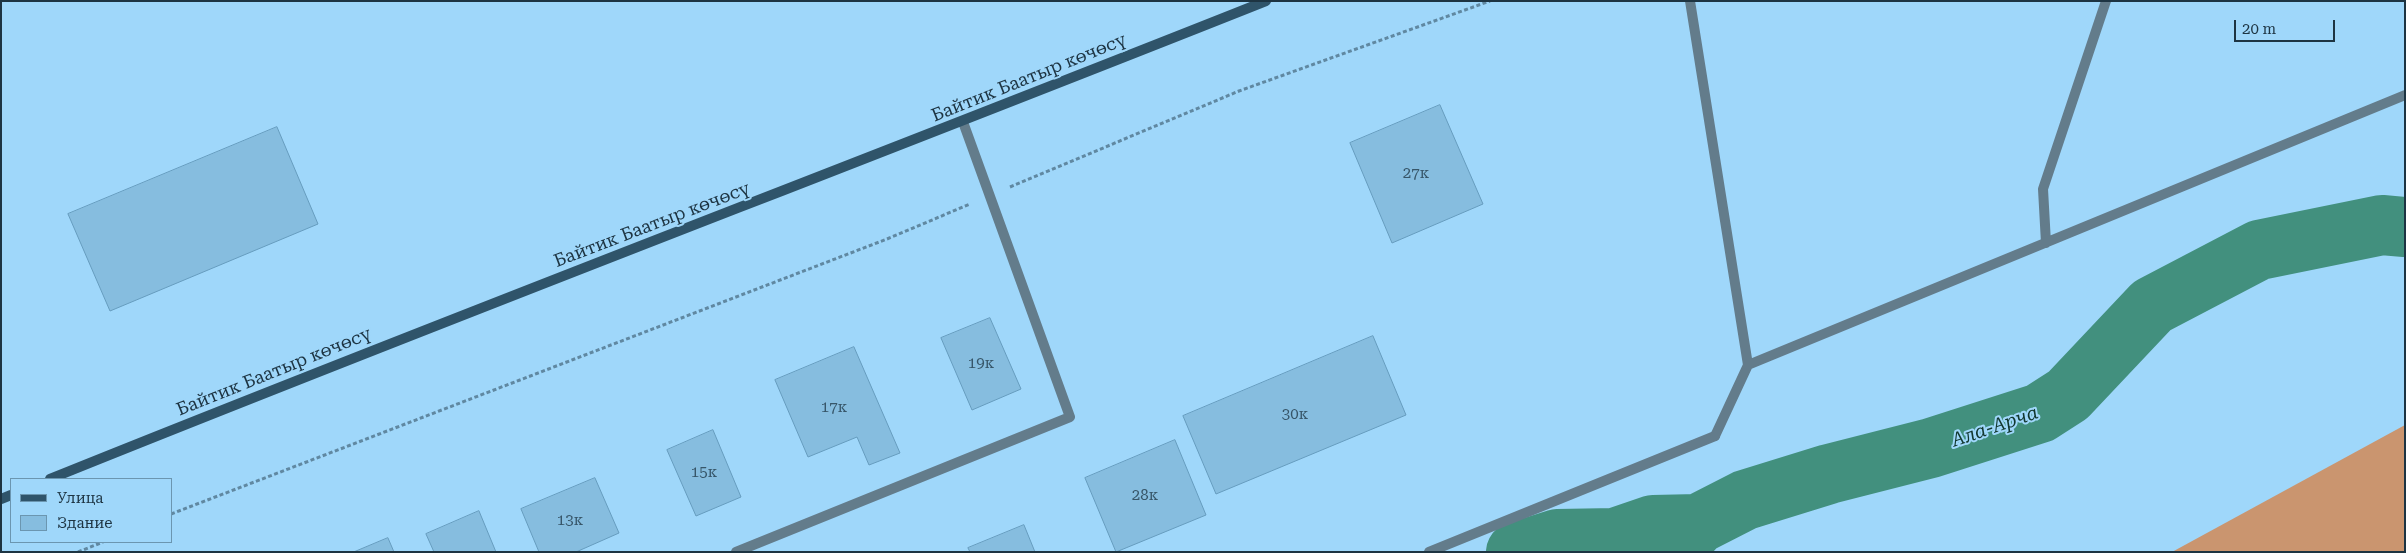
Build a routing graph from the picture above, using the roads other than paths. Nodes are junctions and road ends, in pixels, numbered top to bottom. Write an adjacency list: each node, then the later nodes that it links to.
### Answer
1 (1266, 1): 5 (main road, Байтик Баатыр көчөсү)
2 (1690, 1): 7 (street)
3 (2106, 1): 6 (street)
4 (2405, 95): 6 (street)
5 (964, 122): 8 (main road, Байтик Баатыр көчөсү); 9 (street)
6 (2046, 243): 7 (street)
7 (1748, 365): 10 (street)
8 (52, 478)
9 (736, 552)
10 (1429, 552)

